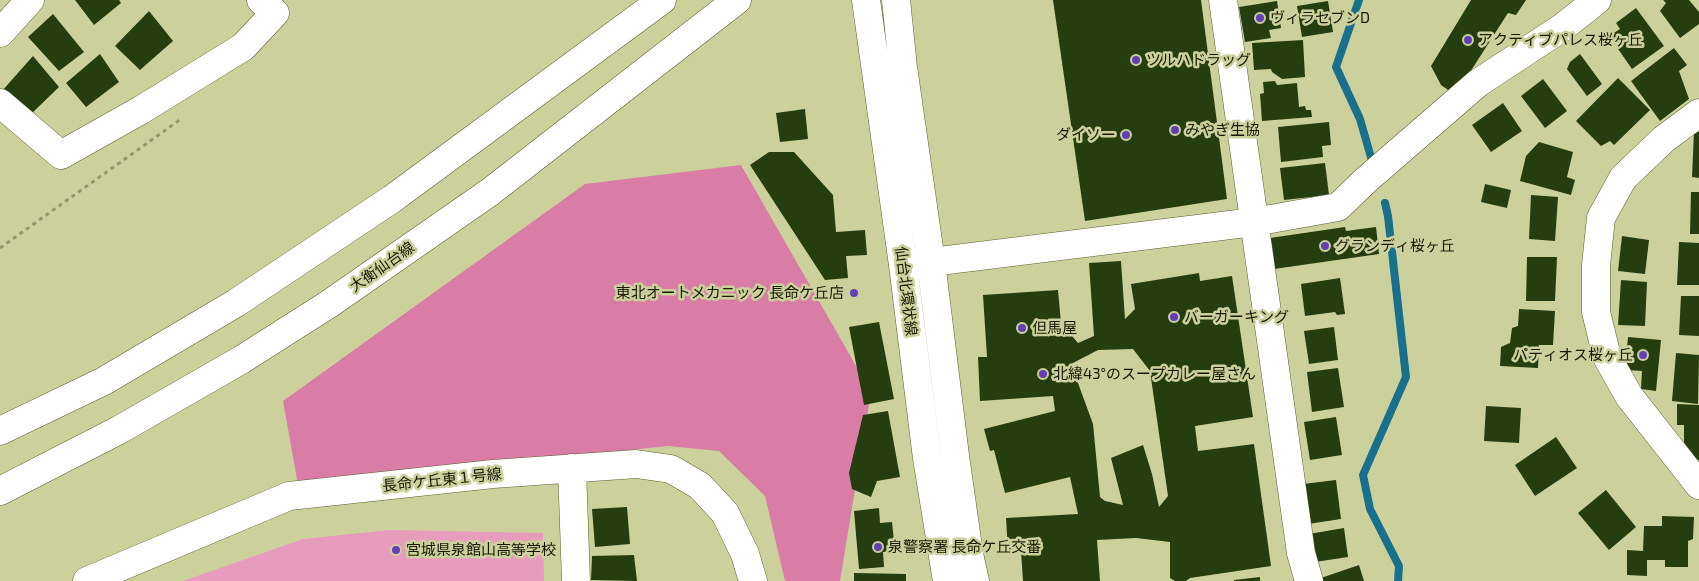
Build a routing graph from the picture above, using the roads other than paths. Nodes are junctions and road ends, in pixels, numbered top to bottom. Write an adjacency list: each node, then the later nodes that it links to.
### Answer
1 (30, 0): 9 (street)
2 (261, 0): 10 (street)
3 (662, 0): 15 (street)
4 (737, 0): 18 (street, 大衡仙台線)
5 (866, 0): 14 (street, 仙台北環状線)
6 (896, 0): 13 (street, 仙台北環状線)
7 (1223, 0): 12 (street)
8 (1597, 0): 12 (street)
9 (0, 33)
10 (0, 103)
11 (1699, 114): 17 (street)
12 (1254, 222): 13 (street); 24 (street)
13 (931, 262): 14 (street); 23 (street, 仙台北環状線)
14 (903, 265): 22 (street, 仙台北環状線)
15 (0, 432)
16 (572, 468): 19 (street, 長命ケ丘東１号線); 20 (street); 21 (street, 長命ケ丘東１号線)
17 (1699, 485)
18 (0, 491)
19 (87, 581)
20 (576, 581)
21 (753, 581)
22 (947, 581)
23 (975, 581)
24 (1309, 581)

